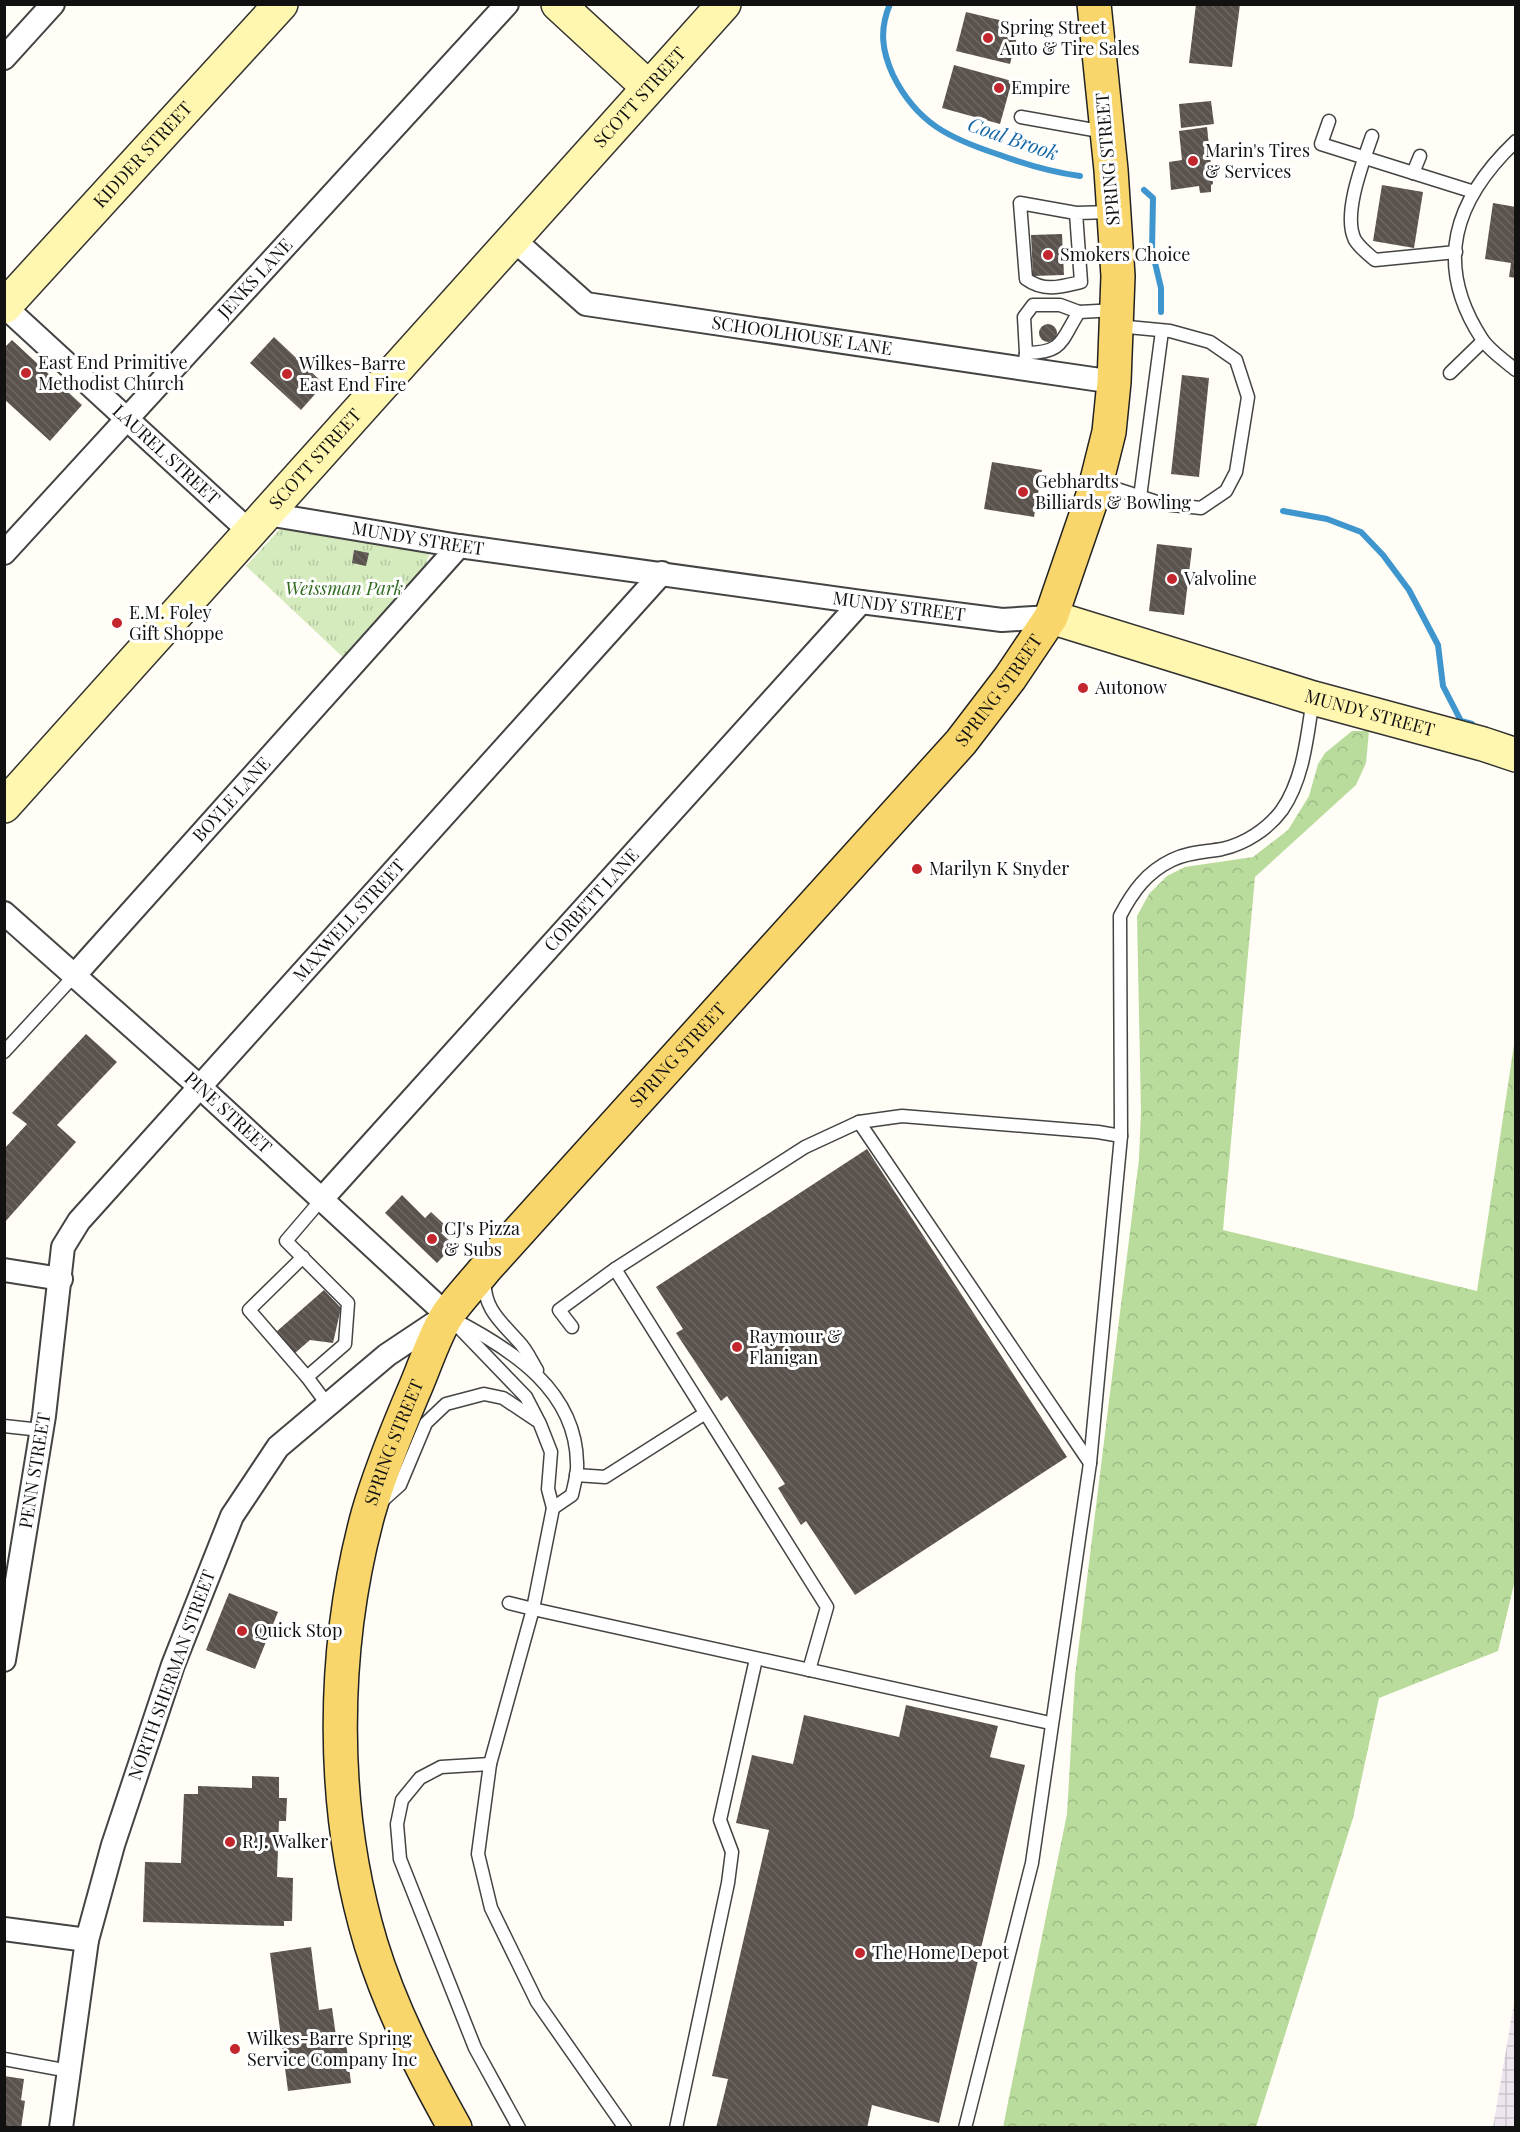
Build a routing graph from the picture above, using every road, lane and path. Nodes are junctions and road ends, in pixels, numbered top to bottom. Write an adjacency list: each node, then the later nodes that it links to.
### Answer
1 (53, 4): 7 (street)
2 (281, 4): 22 (street, KIDDER STREET)
3 (507, 4): 31 (street, JENKS LANE)
4 (558, 4): 8 (street)
5 (724, 4): 8 (street, SCOTT STREET)
6 (1094, 4): 11 (main road, SPRING STREET)
7 (4, 58)
8 (648, 87): 20 (street, SCOTT STREET)
9 (1021, 117): 11 (lane)
10 (1329, 122): 15 (lane)
11 (1107, 132): 17 (main road, SPRING STREET)
12 (1372, 136): 15 (lane)
13 (1515, 141): 18 (lane)
14 (1420, 156): 16 (lane)
15 (1364, 158): 16 (lane); 21 (lane)
16 (1413, 173): 18 (lane)
17 (1113, 192): 19 (lane); 24 (main road, SPRING STREET)
18 (1474, 192): 21 (lane)
19 (1076, 213): 19 (lane)
20 (513, 239): 27 (street, SCHOOLHOUSE LANE); 34 (street, SCOTT STREET)
21 (1456, 252): 26 (lane)
22 (5, 306): 31 (street, LAUREL STREET)
23 (1079, 312): 24 (lane); 27 (lane); 27 (lane)
24 (1117, 318): 25 (lane); 30 (main road, SPRING STREET)
25 (1162, 331): 33 (lane); 33 (lane)
26 (1483, 340): 28 (lane); 29 (lane)
27 (1025, 362): 30 (street, SCHOOLHOUSE LANE)
28 (1515, 370)
29 (1450, 373)
30 (1114, 382): 32 (main road, SPRING STREET)
31 (124, 419): 34 (street, LAUREL STREET); 36 (street, JENKS LANE)
32 (1096, 482): 33 (lane); 39 (main road, SPRING STREET)
33 (1140, 497)
34 (259, 523): 35 (street, MUNDY STREET); 42 (street, SCOTT STREET)
35 (459, 546): 37 (street, MUNDY STREET); 44 (street, BOYLE LANE)
36 (4, 553)
37 (662, 573): 38 (street, MUNDY STREET); 46 (street, MAXWELL STREET)
38 (861, 602): 39 (street, MUNDY STREET); 49 (street, CORBETT LANE)
39 (1051, 617): 40 (street, MUNDY STREET); 51 (main road, SPRING STREET)
40 (1313, 698): 41 (street, MUNDY STREET); 48 (lane)
41 (1515, 755)
42 (4, 806)
43 (4, 914): 44 (street, PINE STREET)
44 (73, 977): 45 (lane, BOYLE LANE); 46 (street, PINE STREET)
45 (4, 1052)
46 (201, 1088): 49 (street, PINE STREET); 54 (street, MAXWELL STREET)
47 (859, 1122): 48 (lane); 52 (lane); 64 (lane)
48 (1121, 1136): 64 (lane)
49 (321, 1200): 50 (lane); 55 (street, PINE STREET)
50 (303, 1257): 58 (lane); 58 (lane)
51 (486, 1268): 55 (main road, SPRING STREET); 57 (lane)
52 (615, 1269): 56 (lane); 60 (lane)
53 (4, 1270): 54 (street)
54 (61, 1279): 63 (street, PENN STREET)
55 (447, 1315): 57 (lane); 59 (street, NORTH SHERMAN STREET); 61 (lane); 67 (main road, SPRING STREET)
56 (572, 1327)
57 (540, 1376): 65 (lane)
58 (307, 1377): 59 (lane)
59 (327, 1404): 77 (street, NORTH SHERMAN STREET)
60 (704, 1414): 65 (lane); 73 (lane)
61 (540, 1424): 66 (lane); 67 (lane)
62 (4, 1426): 63 (lane)
63 (41, 1430): 68 (street, PENN STREET)
64 (1090, 1463): 74 (lane)
65 (576, 1475): 66 (lane)
66 (553, 1508): 70 (lane)
67 (369, 1513): 81 (main road, SPRING STREET)
68 (9, 1590): 72 (street, PENN STREET)
69 (509, 1603): 70 (lane)
70 (533, 1609): 71 (lane); 75 (lane)
71 (756, 1659): 73 (lane); 84 (lane)
72 (4, 1660)
73 (809, 1670): 74 (lane)
74 (1050, 1724): 85 (lane)
75 (490, 1764): 82 (lane); 83 (lane)
76 (4, 1929): 77 (street)
77 (87, 1940): 79 (street, NORTH SHERMAN STREET)
78 (4, 2059): 79 (lane)
79 (69, 2071): 80 (street, NORTH SHERMAN STREET)
80 (61, 2127)
81 (455, 2127)
82 (519, 2127)
83 (624, 2127)
84 (676, 2127)
85 (965, 2127)

